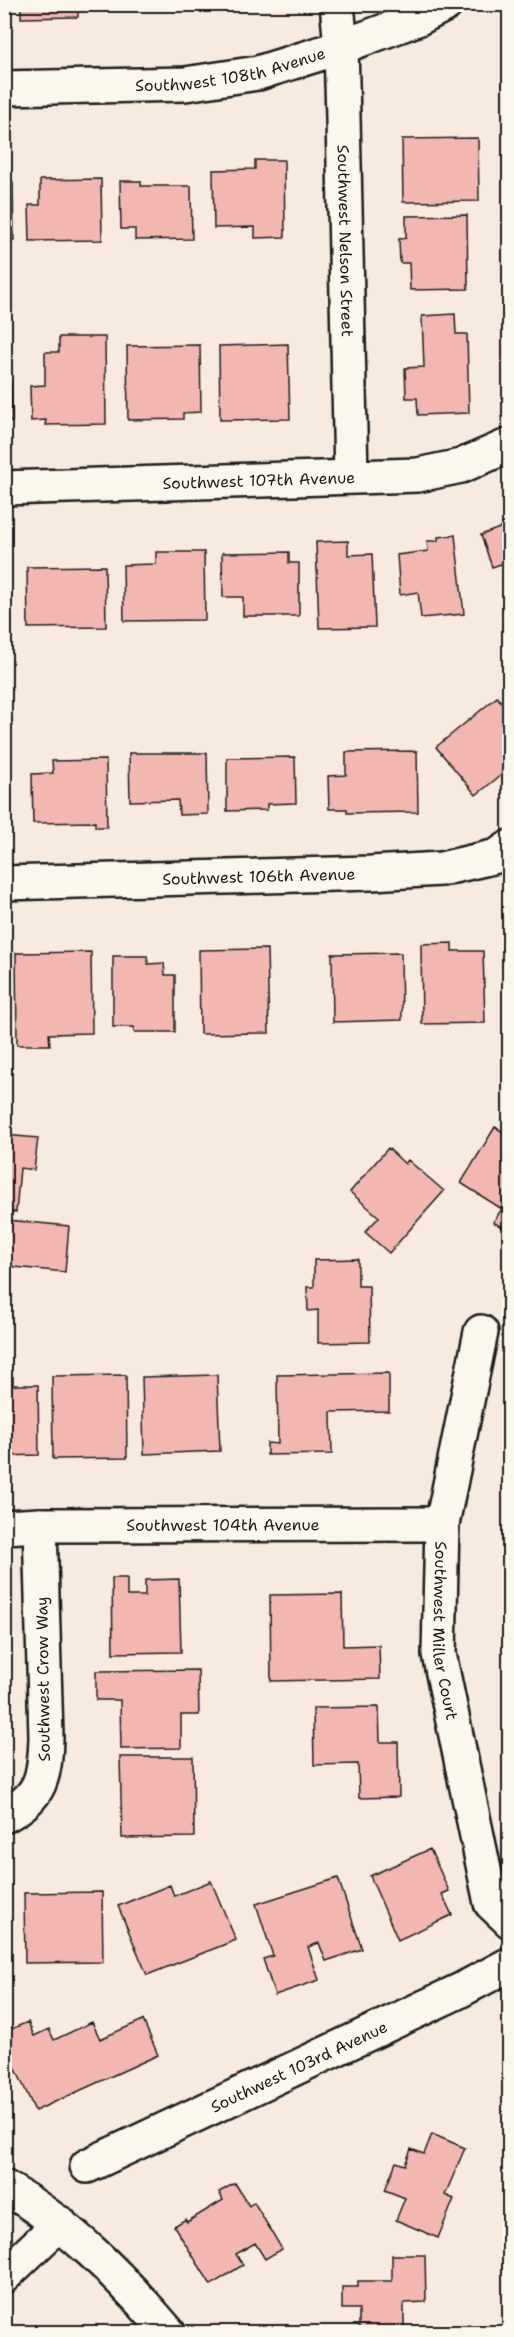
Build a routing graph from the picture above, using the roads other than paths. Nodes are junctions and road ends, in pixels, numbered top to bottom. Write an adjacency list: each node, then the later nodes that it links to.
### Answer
1 (337, 4): 3 (street, Southwest Nelson Street)
2 (446, 4): 3 (street, Southwest 108th Avenue)
3 (341, 47): 4 (street, Southwest 108th Avenue); 6 (street, Southwest Nelson Street)
4 (4, 88)
5 (510, 446): 6 (street, Southwest 107th Avenue)
6 (351, 476): 7 (street, Southwest 107th Avenue)
7 (4, 488)
8 (510, 847): 9 (street, Southwest 106th Avenue)
9 (4, 883)
10 (481, 1332): 11 (street, Southwest Miller Court)
11 (442, 1524): 12 (street, Southwest 104th Avenue); 15 (street, Southwest Miller Court)
12 (40, 1525): 13 (street, Southwest 104th Avenue); 14 (street, Southwest Crow Way)
13 (4, 1527)
14 (4, 1816)
15 (510, 1920)
16 (510, 1964): 17 (street, Southwest 103rd Avenue)
17 (87, 2166)
18 (4, 2187): 19 (street)
19 (60, 2223): 20 (street); 21 (street)
20 (4, 2276)
21 (168, 2332)

